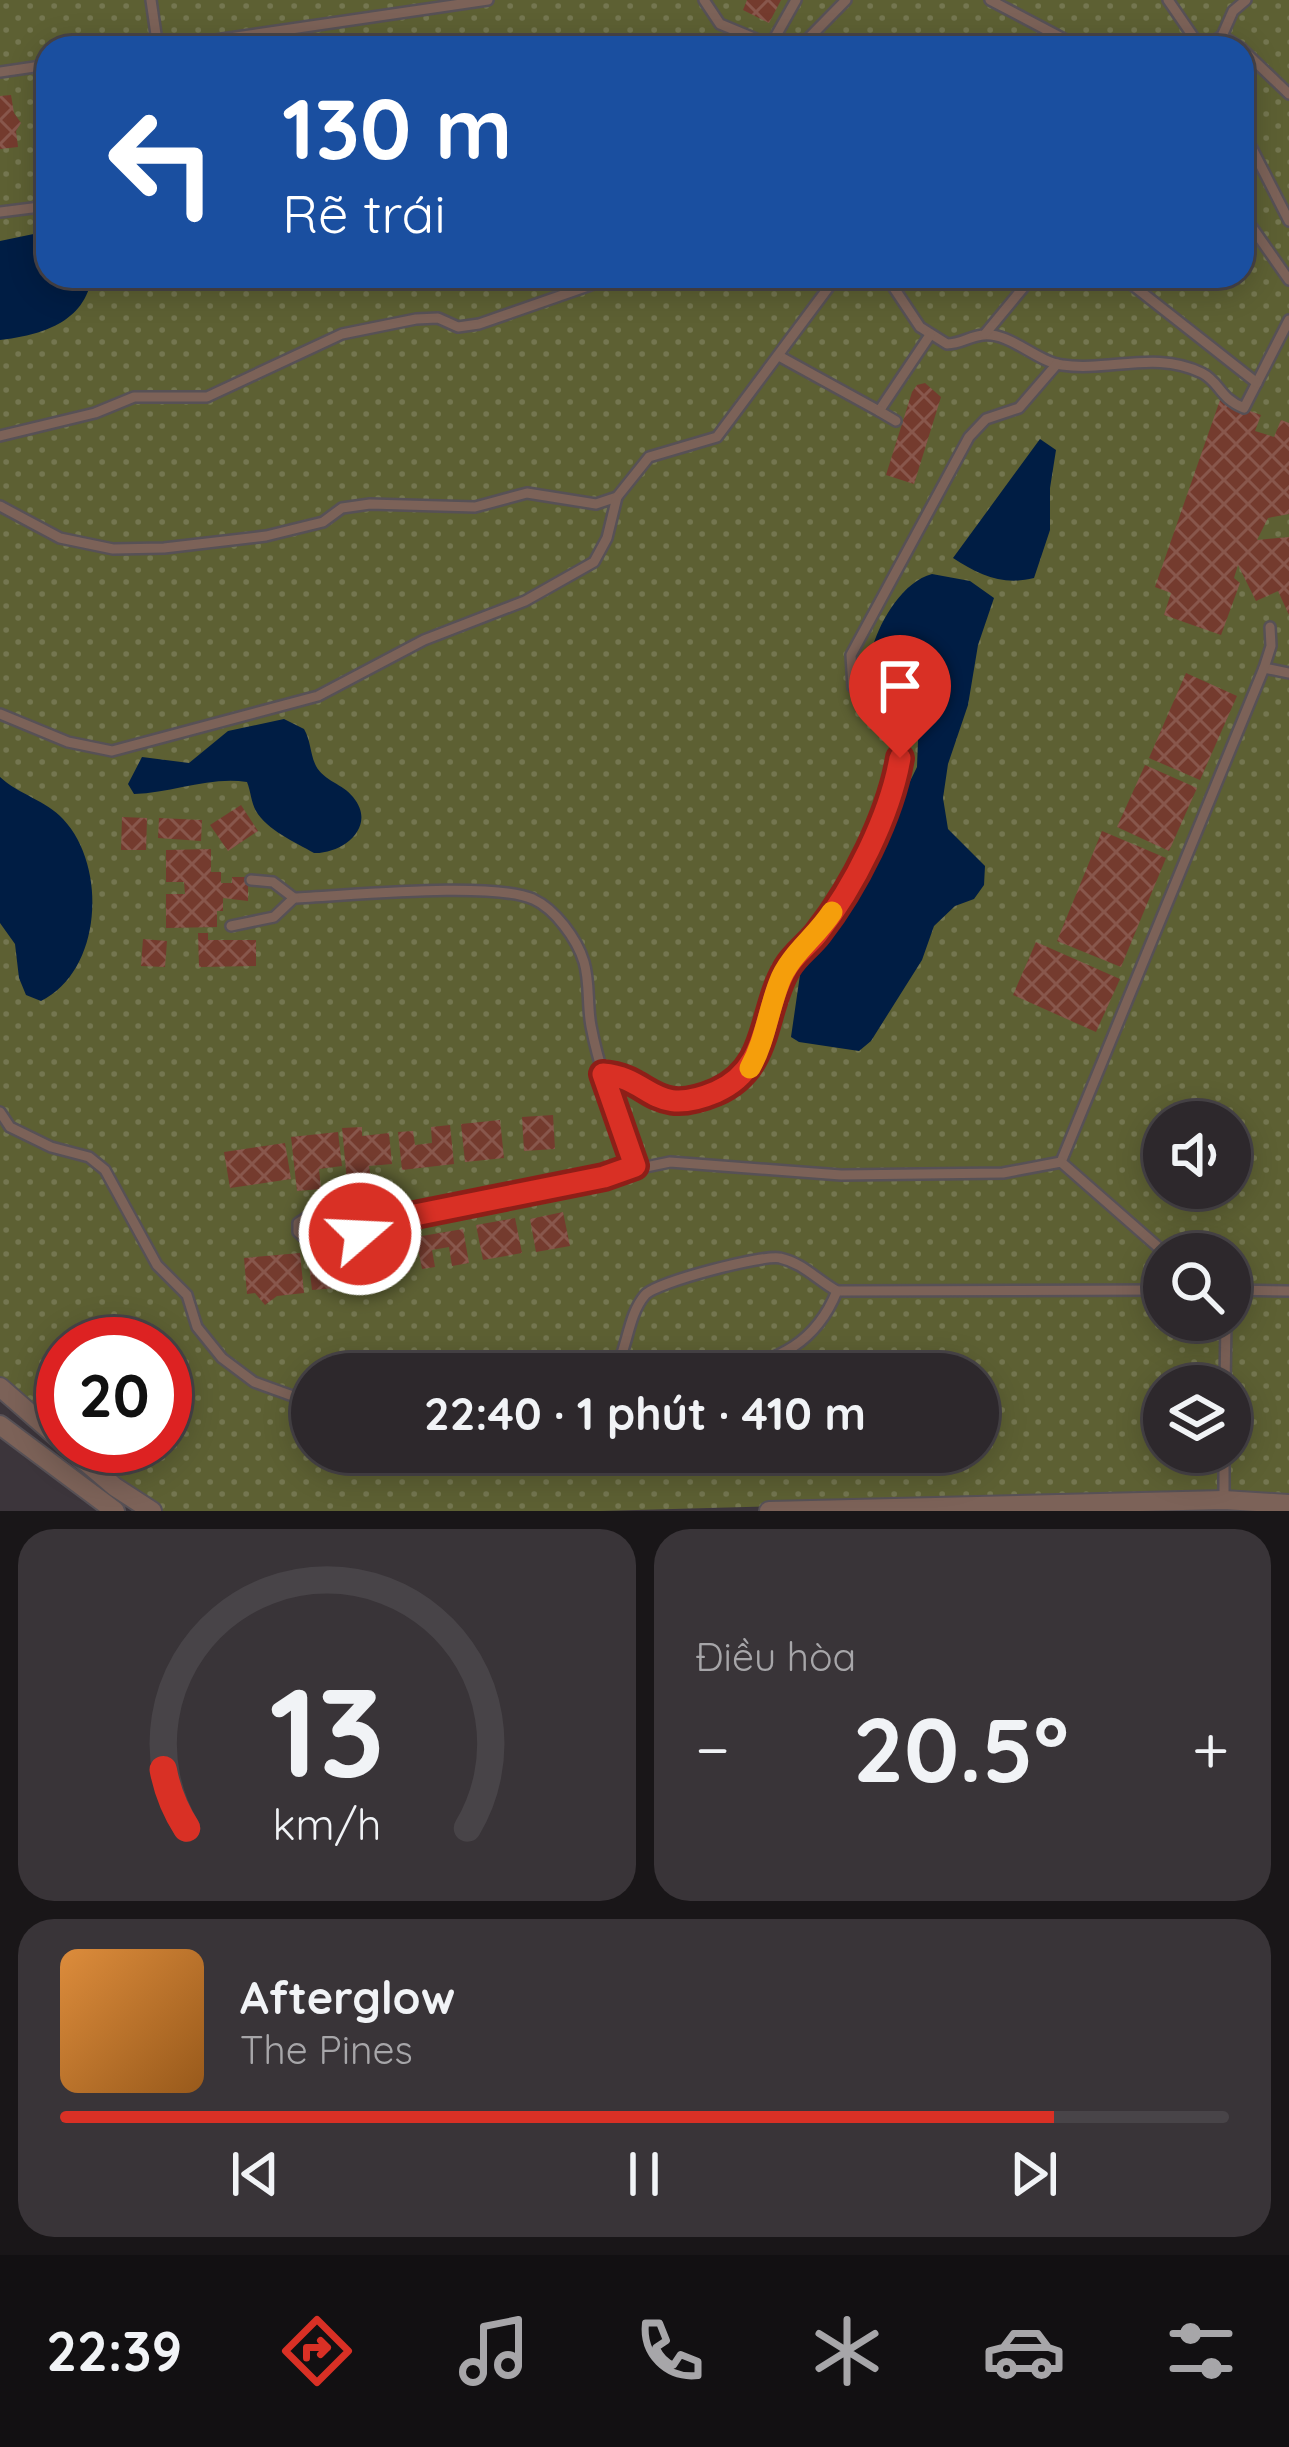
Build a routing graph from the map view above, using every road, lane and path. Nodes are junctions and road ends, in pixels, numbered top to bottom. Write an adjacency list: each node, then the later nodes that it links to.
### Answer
1 (151, 0): 9 (lane)
2 (488, 0): 10 (lane)
3 (704, 0): 11 (lane)
4 (796, 0): 12 (lane)
5 (846, 0): 13 (lane)
6 (990, 0): 14 (lane)
7 (1168, 0): 15 (lane)
8 (1246, 0): 16 (lane)
9 (157, 36)
10 (261, 36)
11 (748, 36)
12 (777, 36)
13 (811, 36)
14 (1058, 36)
15 (1194, 36)
16 (1222, 36)
17 (1254, 60): 21 (lane)
18 (0, 61): 20 (lane)
19 (36, 67): 20 (lane)
20 (6, 71)
21 (1289, 94)
22 (1254, 152): 25 (lane)
23 (36, 208): 24 (lane)
24 (0, 212)
25 (1289, 221)
26 (1254, 230): 27 (lane)
27 (1289, 280)
28 (581, 288): 41 (lane)
29 (828, 288): 36 (lane)
30 (895, 288): 35 (lane)
31 (1023, 288): 34 (lane)
32 (1136, 288): 38 (lane)
33 (1289, 320): 38 (lane)
34 (985, 334): 35 (lane); 37 (lane)
35 (930, 335): 39 (lane)
36 (778, 356): 39 (lane); 42 (lane)
37 (1057, 364): 38 (lane); 51 (lane)
38 (1257, 383)
39 (879, 412): 40 (lane)
40 (896, 421)
41 (0, 436)
42 (617, 497): 43 (lane); 47 (lane)
43 (0, 506)
44 (1270, 627): 45 (lane)
45 (1264, 668): 46 (lane); 53 (lane)
46 (1289, 673)
47 (0, 714)
48 (251, 880): 49 (lane)
49 (294, 898): 50 (lane); 51 (lane)
50 (231, 926)
51 (603, 1074): 54 (lane)
52 (0, 1112): 64 (lane)
53 (1061, 1162): 54 (lane); 56 (lane)
54 (635, 1166): 55 (lane)
55 (410, 1216): 55 (lane)
56 (1143, 1234)
57 (1143, 1290): 59 (lane)
58 (1251, 1290): 60 (lane)
59 (837, 1291): 61 (lane); 62 (lane)
60 (1289, 1291)
61 (626, 1353)
62 (782, 1353)
63 (0, 1387): 65 (street)
64 (291, 1395)
65 (36, 1419)
66 (0, 1425): 71 (street)
67 (99, 1473): 72 (street)
68 (1225, 1473): 69 (lane)
69 (1224, 1501): 70 (street); 73 (street)
70 (1289, 1504)
71 (115, 1511)
72 (152, 1511)
73 (769, 1511)

